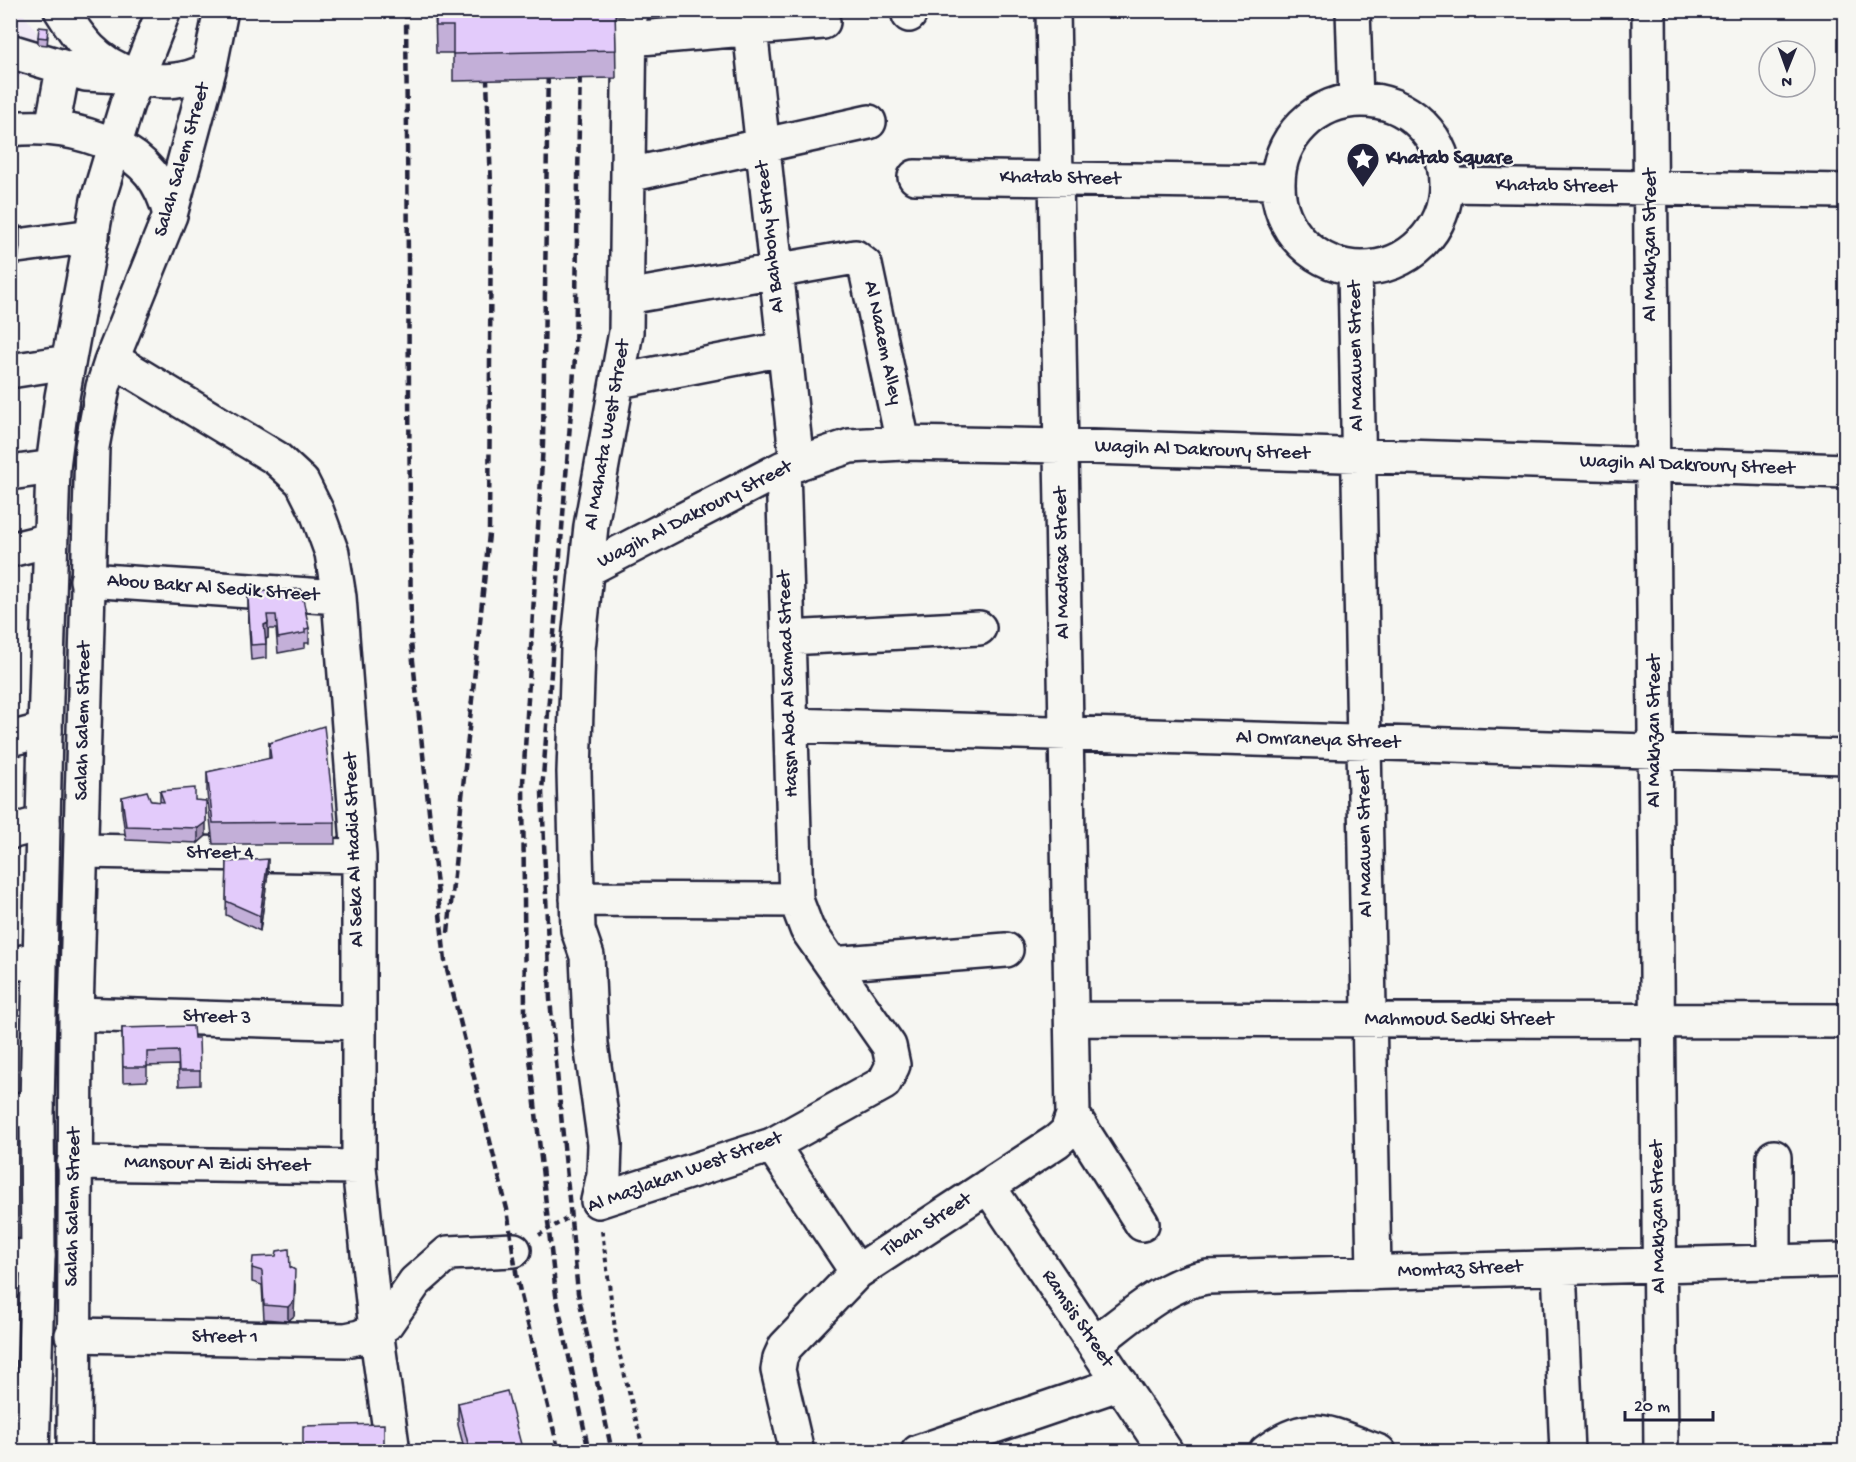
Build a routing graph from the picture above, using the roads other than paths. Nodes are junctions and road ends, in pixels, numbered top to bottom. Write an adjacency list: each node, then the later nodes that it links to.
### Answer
1 (61, 10): 13 (main road)
2 (164, 10): 13 (main road, Salah Salem Street)
3 (221, 10): 12 (main road, Salah Salem Street)
4 (1053, 10): 22 (main road, Al Madrasa Street)
5 (1353, 10): 14 (main road)
6 (1649, 10): 25 (main road, Al Makhzan Street)
7 (749, 20): 8 (main road); 9 (main road); 19 (main road, Al Bahbohy Street)
8 (823, 22)
9 (630, 25): 20 (main road, Al Mahata West Street)
10 (10, 51): 11 (main road)
11 (63, 69): 13 (main road); 16 (main road)
12 (209, 70): 13 (main road); 27 (main road, Salah Salem Street)
13 (138, 77): 18 (main road, Salah Salem Street)
14 (1356, 100): 23 (main road); 24 (main road)
15 (870, 122): 19 (main road)
16 (52, 128): 17 (main road); 18 (main road)
17 (10, 129)
18 (113, 145): 27 (main road); 28 (main road, Salah Salem Street)
19 (762, 145): 20 (main road); 31 (main road, Al Bahbohy Street)
20 (629, 175): 32 (main road, Al Mahata West Street)
21 (915, 177): 22 (main road, Khatab Street)
22 (1056, 179): 23 (main road, Khatab Street); 39 (main road, Al Madrasa Street)
23 (1277, 182): 30 (main road)
24 (1446, 185): 25 (main road, Khatab Street); 30 (main road)
25 (1651, 188): 26 (main road, Khatab Street); 41 (main road, Al Makhzan Street)
26 (1845, 191)
27 (170, 215): 34 (main road, Salah Salem Street)
28 (92, 236): 29 (main road); 35 (main road, Salah Salem Street)
29 (10, 247)
30 (1355, 268): 40 (main road, Al Maawen Street)
31 (775, 271): 32 (main road); 33 (main road, Al Bahbohy Street); 38 (main road, Al Naaem Alley)
32 (627, 297): 37 (main road, Al Mahata West Street)
33 (783, 348): 37 (main road); 43 (main road, Al Bahbohy Street)
34 (112, 358): 49 (main road, Salah Salem Street); 50 (main road, Al Seka Al Hadid Street)
35 (68, 362): 36 (main road); 42 (main road, Salah Salem Street)
36 (10, 371)
37 (619, 381): 48 (main road, Al Mahata West Street)
38 (903, 443): 39 (main road, Wagih Al Dakroury Street); 43 (main road, Wagih Al Dakroury Street)
39 (1061, 446): 40 (main road, Wagih Al Dakroury Street); 55 (main road, Al Madrasa Street)
40 (1358, 456): 41 (main road, Wagih Al Dakroury Street); 57 (main road, Al Maawen Street)
41 (1653, 465): 44 (main road, Wagih Al Dakroury Street); 58 (main road, Al Makhzan Street)
42 (53, 466): 45 (main road); 46 (main road, Salah Salem Street)
43 (790, 466): 48 (main road, Wagih Al Dakroury Street); 52 (main road, Hassn Abd Al Samad Street)
44 (1845, 471)
45 (10, 473)
46 (50, 540): 47 (main road); 54 (main road, Salah Salem Street)
47 (10, 550)
48 (586, 570): 65 (main road, Al Mahata West Street)
49 (87, 580): 50 (main road, Abou Bakr Al Sedik Street); 62 (main road, Salah Salem Street)
50 (339, 597): 63 (main road, Al Seka Al Hadid Street)
51 (979, 628): 52 (main road)
52 (788, 638): 53 (main road, Hassn Abd Al Samad Street)
53 (790, 725): 55 (main road, Al Omraneya Street); 64 (main road, Hassn Abd Al Samad Street)
54 (45, 730): 56 (main road); 60 (main road, Salah Salem Street)
55 (1066, 733): 57 (main road, Al Omraneya Street); 70 (main road, Al Madrasa Street)
56 (10, 739)
57 (1364, 742): 58 (main road, Al Omraneya Street); 71 (main road, Al Maawen Street)
58 (1655, 751): 59 (main road, Al Omraneya Street); 72 (main road, Al Makhzan Street)
59 (1845, 757)
60 (43, 823): 61 (main road); 67 (main road, Salah Salem Street)
61 (10, 832)
62 (82, 852): 63 (main road, Street 4); 69 (main road, Salah Salem Street)
63 (359, 856): 74 (main road, Al Seka Al Hadid Street)
64 (796, 900): 65 (main road); 68 (main road, Al Mazlakan West Street)
65 (578, 914): 82 (main road, Al Mahata West Street)
66 (1006, 950): 68 (main road)
67 (25, 962): 75 (main road, Salah Salem Street)
68 (832, 964): 77 (main road, Al Mazlakan West Street)
69 (76, 1014): 74 (main road, Street 3); 79 (main road, Salah Salem Street)
70 (1072, 1019): 71 (main road, Mahmoud Sedki Street); 76 (main road, Al Madrasa Street)
71 (1369, 1020): 72 (main road, Mahmoud Sedki Street); 91 (main road, Al Maawen Street)
72 (1657, 1021): 73 (main road, Mahmoud Sedki Street); 88 (main road, Al Makhzan Street)
73 (1845, 1021)
74 (359, 1023): 80 (main road, Al Seka Al Hadid Street)
75 (24, 1109): 85 (main road, Salah Salem Street)
76 (1073, 1114): 81 (main road, Tibah Street); 83 (main road)
77 (772, 1145): 82 (main road, Al Mazlakan West Street); 90 (main road)
78 (1774, 1157): 87 (main road)
79 (74, 1163): 80 (main road, Mansour Al Zidi Street); 93 (main road, Salah Salem Street)
80 (359, 1167): 92 (main road, Al Seka Al Hadid Street)
81 (988, 1186): 90 (main road, Tibah Street); 94 (main road, Ramsis Street)
82 (598, 1201)
83 (1142, 1224)
84 (514, 1250): 92 (main road)
85 (24, 1257): 96 (main road, Salah Salem Street)
86 (1845, 1260): 87 (main road, Momtaz Street)
87 (1774, 1262): 88 (main road, Momtaz Street)
88 (1660, 1265): 89 (main road, Momtaz Street); 105 (main road, Al Makhzan Street)
89 (1559, 1268): 91 (main road, Momtaz Street); 104 (main road)
90 (857, 1272): 99 (main road, Tibah Street)
91 (1374, 1273): 94 (main road, Momtaz Street)
92 (376, 1330): 93 (main road, Street 1); 98 (main road, Al Seka Al Hadid Street)
93 (72, 1335): 97 (main road, Salah Salem Street)
94 (1094, 1344): 95 (main road, Ramsis Street)
95 (1121, 1383): 100 (main road); 101 (main road, Ramsis Street)
96 (32, 1452)
97 (74, 1452)
98 (393, 1452)
99 (797, 1452)
100 (918, 1452)
101 (1166, 1452)
102 (1266, 1452): 103 (main road)
103 (1379, 1452)
104 (1567, 1452)
105 (1661, 1452)

